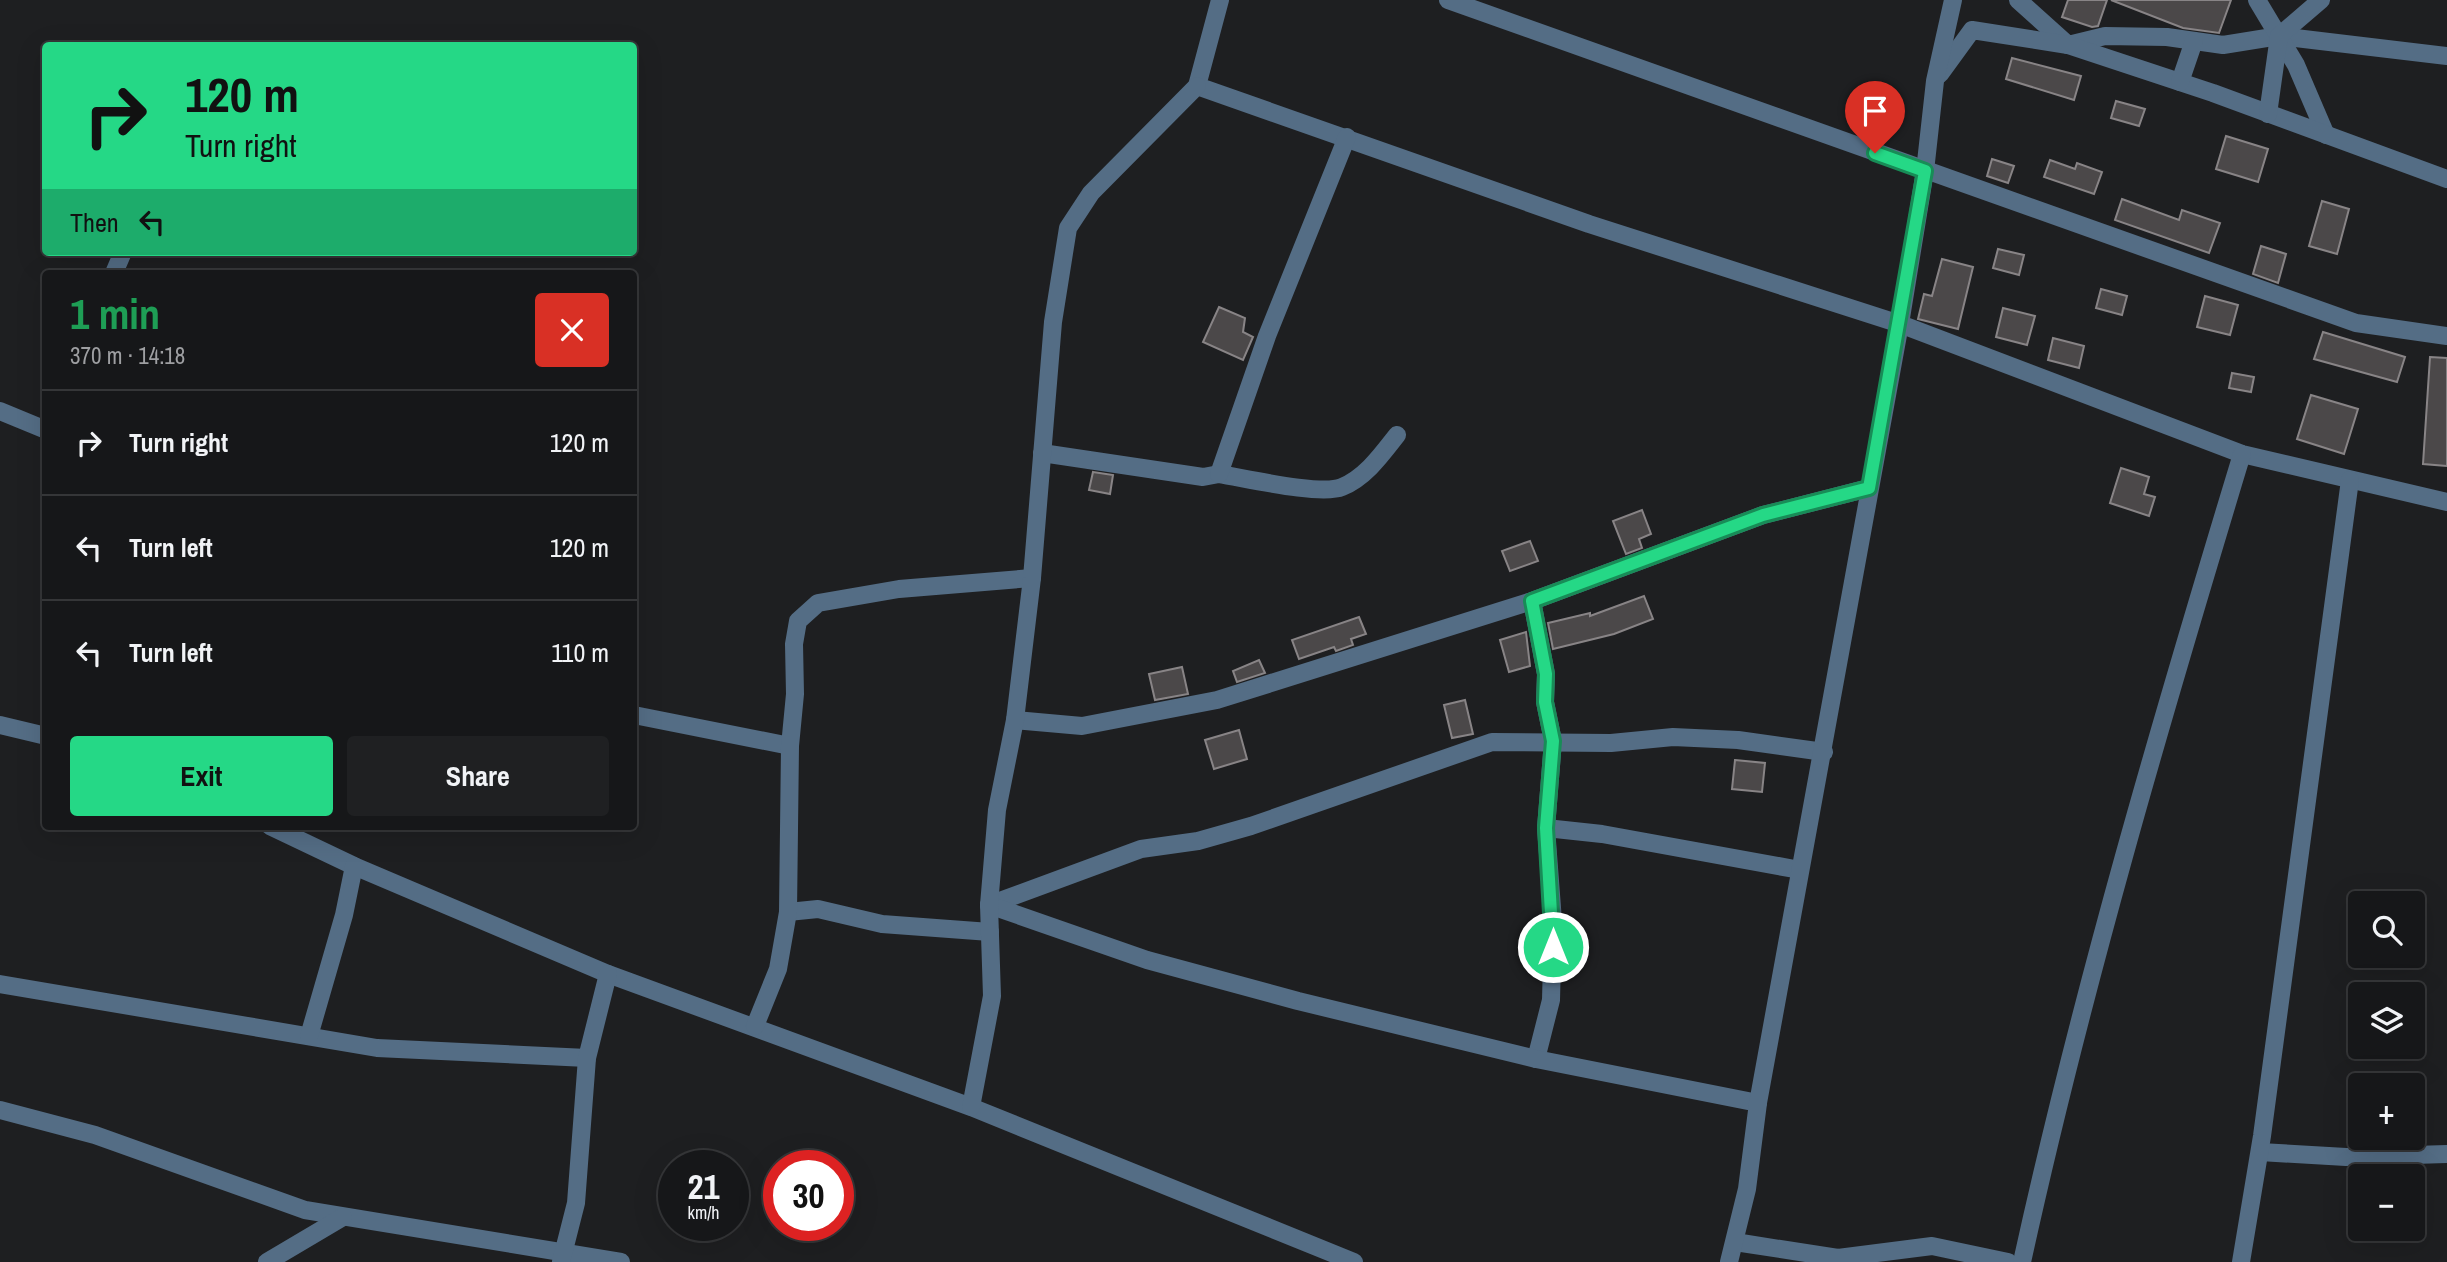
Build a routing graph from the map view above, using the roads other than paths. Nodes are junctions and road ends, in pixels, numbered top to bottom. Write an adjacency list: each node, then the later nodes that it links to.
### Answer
1 (1220, 0): 13 (street)
2 (1448, 0): 17 (street)
3 (1953, 0): 11 (street)
4 (2018, 0): 9 (street)
5 (2256, 0): 7 (street)
6 (2321, 0): 7 (street)
7 (2279, 36): 8 (street); 10 (street); 14 (street); 15 (street)
8 (2194, 41): 9 (street); 12 (street)
9 (2068, 45): 11 (street); 12 (street)
10 (2447, 56)
11 (1935, 81): 17 (street)
12 (2180, 82): 14 (street)
13 (1197, 86): 16 (street); 24 (street)
14 (2268, 114): 15 (street)
15 (2326, 135): 18 (street)
16 (1347, 136): 19 (street); 26 (street)
17 (1925, 171): 19 (street); 20 (street)
18 (2447, 179)
19 (1900, 324): 25 (street); 28 (street)
20 (2447, 336)
21 (0, 411): 22 (street)
22 (42, 428)
23 (1397, 435): 26 (street)
24 (1042, 453): 26 (street); 30 (street)
25 (2242, 454): 27 (street); 65 (street)
26 (1219, 474)
27 (2350, 481): 29 (street); 55 (street)
28 (1869, 488): 31 (street); 38 (street)
29 (2447, 502)
30 (1032, 578): 33 (street); 37 (street)
31 (1532, 601): 33 (street); 36 (street)
32 (637, 717): 37 (street)
33 (1015, 720): 43 (street)
34 (3, 727): 35 (street)
35 (42, 735)
36 (1553, 741): 38 (street); 39 (street); 43 (street)
37 (790, 746): 44 (street)
38 (1824, 752): 42 (street)
39 (1546, 828): 42 (street); 51 (street)
40 (278, 830): 41 (street)
41 (354, 866): 46 (street); 49 (street)
42 (1800, 870): 52 (street)
43 (989, 905): 45 (street); 51 (street)
44 (788, 912): 45 (street); 48 (street)
45 (990, 932): 53 (street)
46 (608, 974): 48 (street); 50 (street)
47 (0, 984): 49 (street)
48 (755, 1026): 53 (street)
49 (309, 1036): 50 (street)
50 (587, 1058): 59 (street)
51 (1536, 1059): 52 (street)
52 (1758, 1103): 58 (street)
53 (971, 1107): 62 (street)
54 (0, 1110): 57 (street)
55 (2260, 1152): 56 (street); 66 (street)
56 (2447, 1154)
57 (343, 1217): 59 (street); 60 (street)
58 (1735, 1242): 63 (street); 64 (street)
59 (562, 1257): 61 (street)
60 (267, 1262)
61 (621, 1262)
62 (1354, 1262)
63 (1729, 1262)
64 (2008, 1262)
65 (2022, 1262)
66 (2241, 1262)

